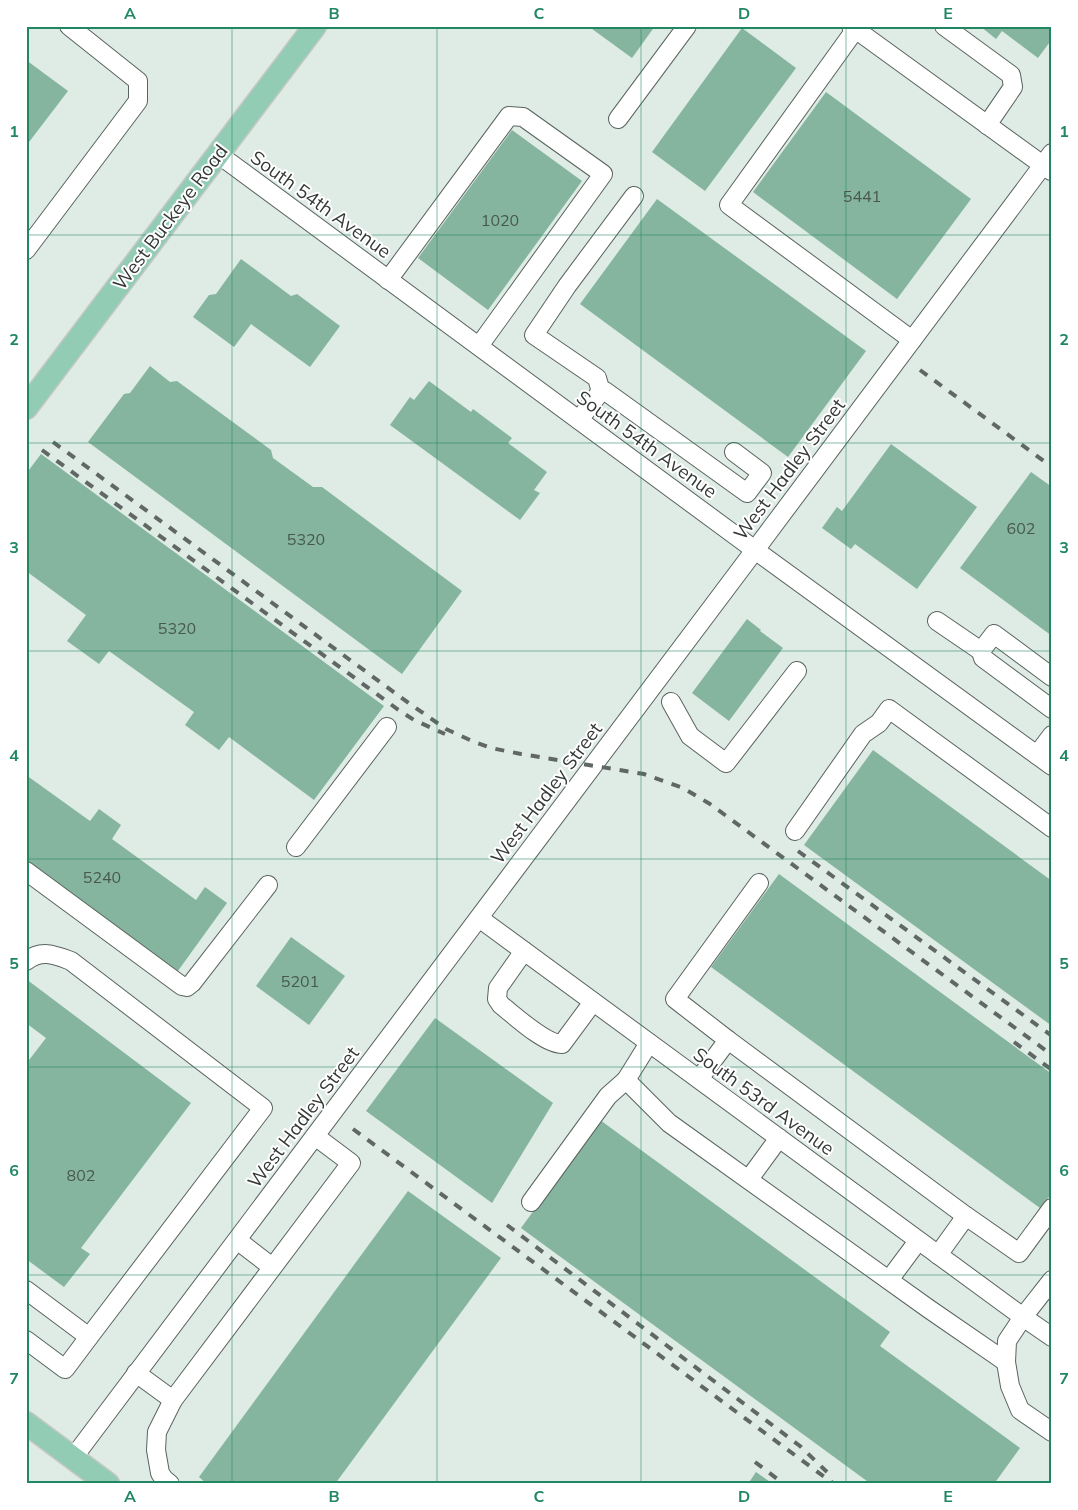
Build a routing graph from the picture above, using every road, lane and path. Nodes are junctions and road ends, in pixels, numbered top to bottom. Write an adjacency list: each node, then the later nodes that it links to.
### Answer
1 (69, 26): 11 (street)
2 (315, 26): 8 (main road, West Buckeye Road)
3 (687, 26): 6 (street)
4 (944, 26): 7 (street)
5 (853, 28): 7 (street); 13 (street)
6 (618, 119)
7 (987, 125): 9 (street)
8 (218, 154): 12 (street, South 54th Avenue); 16 (main road, West Buckeye Road)
9 (1049, 163): 13 (street, West Hadley Street)
10 (634, 196): 15 (street)
11 (26, 250)
12 (388, 280): 14 (street, South 54th Avenue); 14 (street)
13 (912, 340): 19 (street, West Hadley Street)
14 (479, 346): 17 (street, South 54th Avenue)
15 (601, 392): 17 (street); 18 (street)
16 (26, 408)
17 (578, 420): 19 (street, South 54th Avenue)
18 (734, 452)
19 (755, 550): 28 (street, South 54th Avenue); 36 (street, West Hadley Street)
20 (937, 621): 21 (street)
21 (981, 652): 23 (street); 25 (street)
22 (797, 671): 24 (street)
23 (1052, 677)
24 (671, 702)
25 (1052, 709)
26 (387, 727): 32 (street)
27 (1052, 735): 28 (street)
28 (1038, 755): 29 (street, South 54th Avenue)
29 (1052, 766)
30 (1052, 828): 31 (street)
31 (795, 831)
32 (296, 847)
33 (26, 871): 35 (street)
34 (759, 884): 40 (street)
35 (268, 885)
36 (479, 918): 37 (street, South 53rd Avenue); 44 (street, West Hadley Street)
37 (524, 951): 39 (street, South 53rd Avenue); 39 (street)
38 (26, 961): 58 (street)
39 (593, 1002): 41 (street, South 53rd Avenue)
40 (728, 1040): 43 (street); 49 (street)
41 (649, 1043): 42 (street); 43 (street, South 53rd Avenue)
42 (626, 1080): 46 (street); 47 (street)
43 (699, 1080): 45 (street, South 53rd Avenue)
44 (315, 1136): 50 (street, West Hadley Street); 53 (street)
45 (779, 1138): 46 (street); 51 (street, South 53rd Avenue)
46 (749, 1179): 54 (street)
47 (531, 1202)
48 (1052, 1208): 49 (street)
49 (966, 1216): 52 (street)
50 (237, 1240): 53 (street); 62 (street, West Hadley Street)
51 (918, 1240): 52 (street, South 53rd Avenue); 54 (street)
52 (938, 1255): 57 (street, South 53rd Avenue)
53 (272, 1267): 63 (street)
54 (889, 1280): 61 (street)
55 (1052, 1280): 57 (street)
56 (26, 1290): 58 (street)
57 (1023, 1318): 59 (street, South 53rd Avenue); 61 (street)
58 (89, 1337): 60 (street)
59 (1052, 1337)
60 (26, 1340)
61 (1006, 1362): 65 (street)
62 (136, 1373): 63 (street); 66 (street, West Hadley Street)
63 (173, 1400): 68 (street)
64 (26, 1424): 66 (main road)
65 (1052, 1432)
66 (72, 1458): 67 (main road)
67 (108, 1484)
68 (170, 1484)

